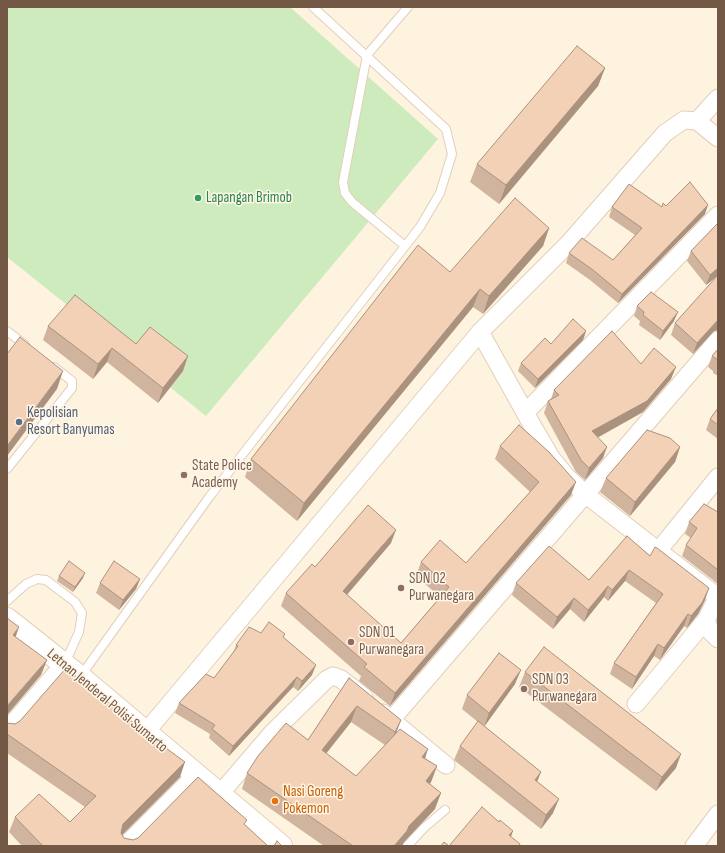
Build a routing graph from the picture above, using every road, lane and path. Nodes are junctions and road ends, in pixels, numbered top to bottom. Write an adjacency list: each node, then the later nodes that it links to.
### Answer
1 (313, 7): 3 (lane)
2 (408, 7): 3 (lane)
3 (367, 55): 8 (lane); 8 (lane)
4 (718, 98): 5 (street)
5 (697, 121): 6 (street); 10 (street)
6 (718, 138)
7 (718, 214): 14 (street)
8 (405, 246): 24 (lane)
9 (7, 331): 12 (lane)
10 (480, 332): 14 (street); 28 (street)
11 (718, 340): 17 (street)
12 (31, 349)
13 (48, 363): 15 (lane)
14 (525, 413): 17 (street)
15 (7, 469)
16 (718, 477): 18 (street)
17 (585, 494): 18 (street); 26 (street)
18 (658, 551): 19 (street)
19 (718, 596): 22 (street)
20 (7, 601): 24 (lane)
21 (7, 619): 24 (street, Letnan Jenderal Polisi Sumarto)
22 (706, 620): 23 (street); 25 (street)
23 (718, 639)
24 (72, 671): 27 (street); 28 (street, Letnan Jenderal Polisi Sumarto)
25 (636, 704)
26 (392, 719): 29 (street); 31 (street)
27 (7, 730)
28 (146, 732): 30 (street, Letnan Jenderal Polisi Sumarto)
29 (446, 765)
30 (196, 776): 31 (street, Letnan Jenderal Polisi Sumarto); 34 (street)
31 (219, 794): 35 (street, Letnan Jenderal Polisi Sumarto)
32 (446, 810): 36 (lane)
33 (718, 814): 37 (street)
34 (125, 846)
35 (281, 846)
36 (407, 846)
37 (694, 846)

